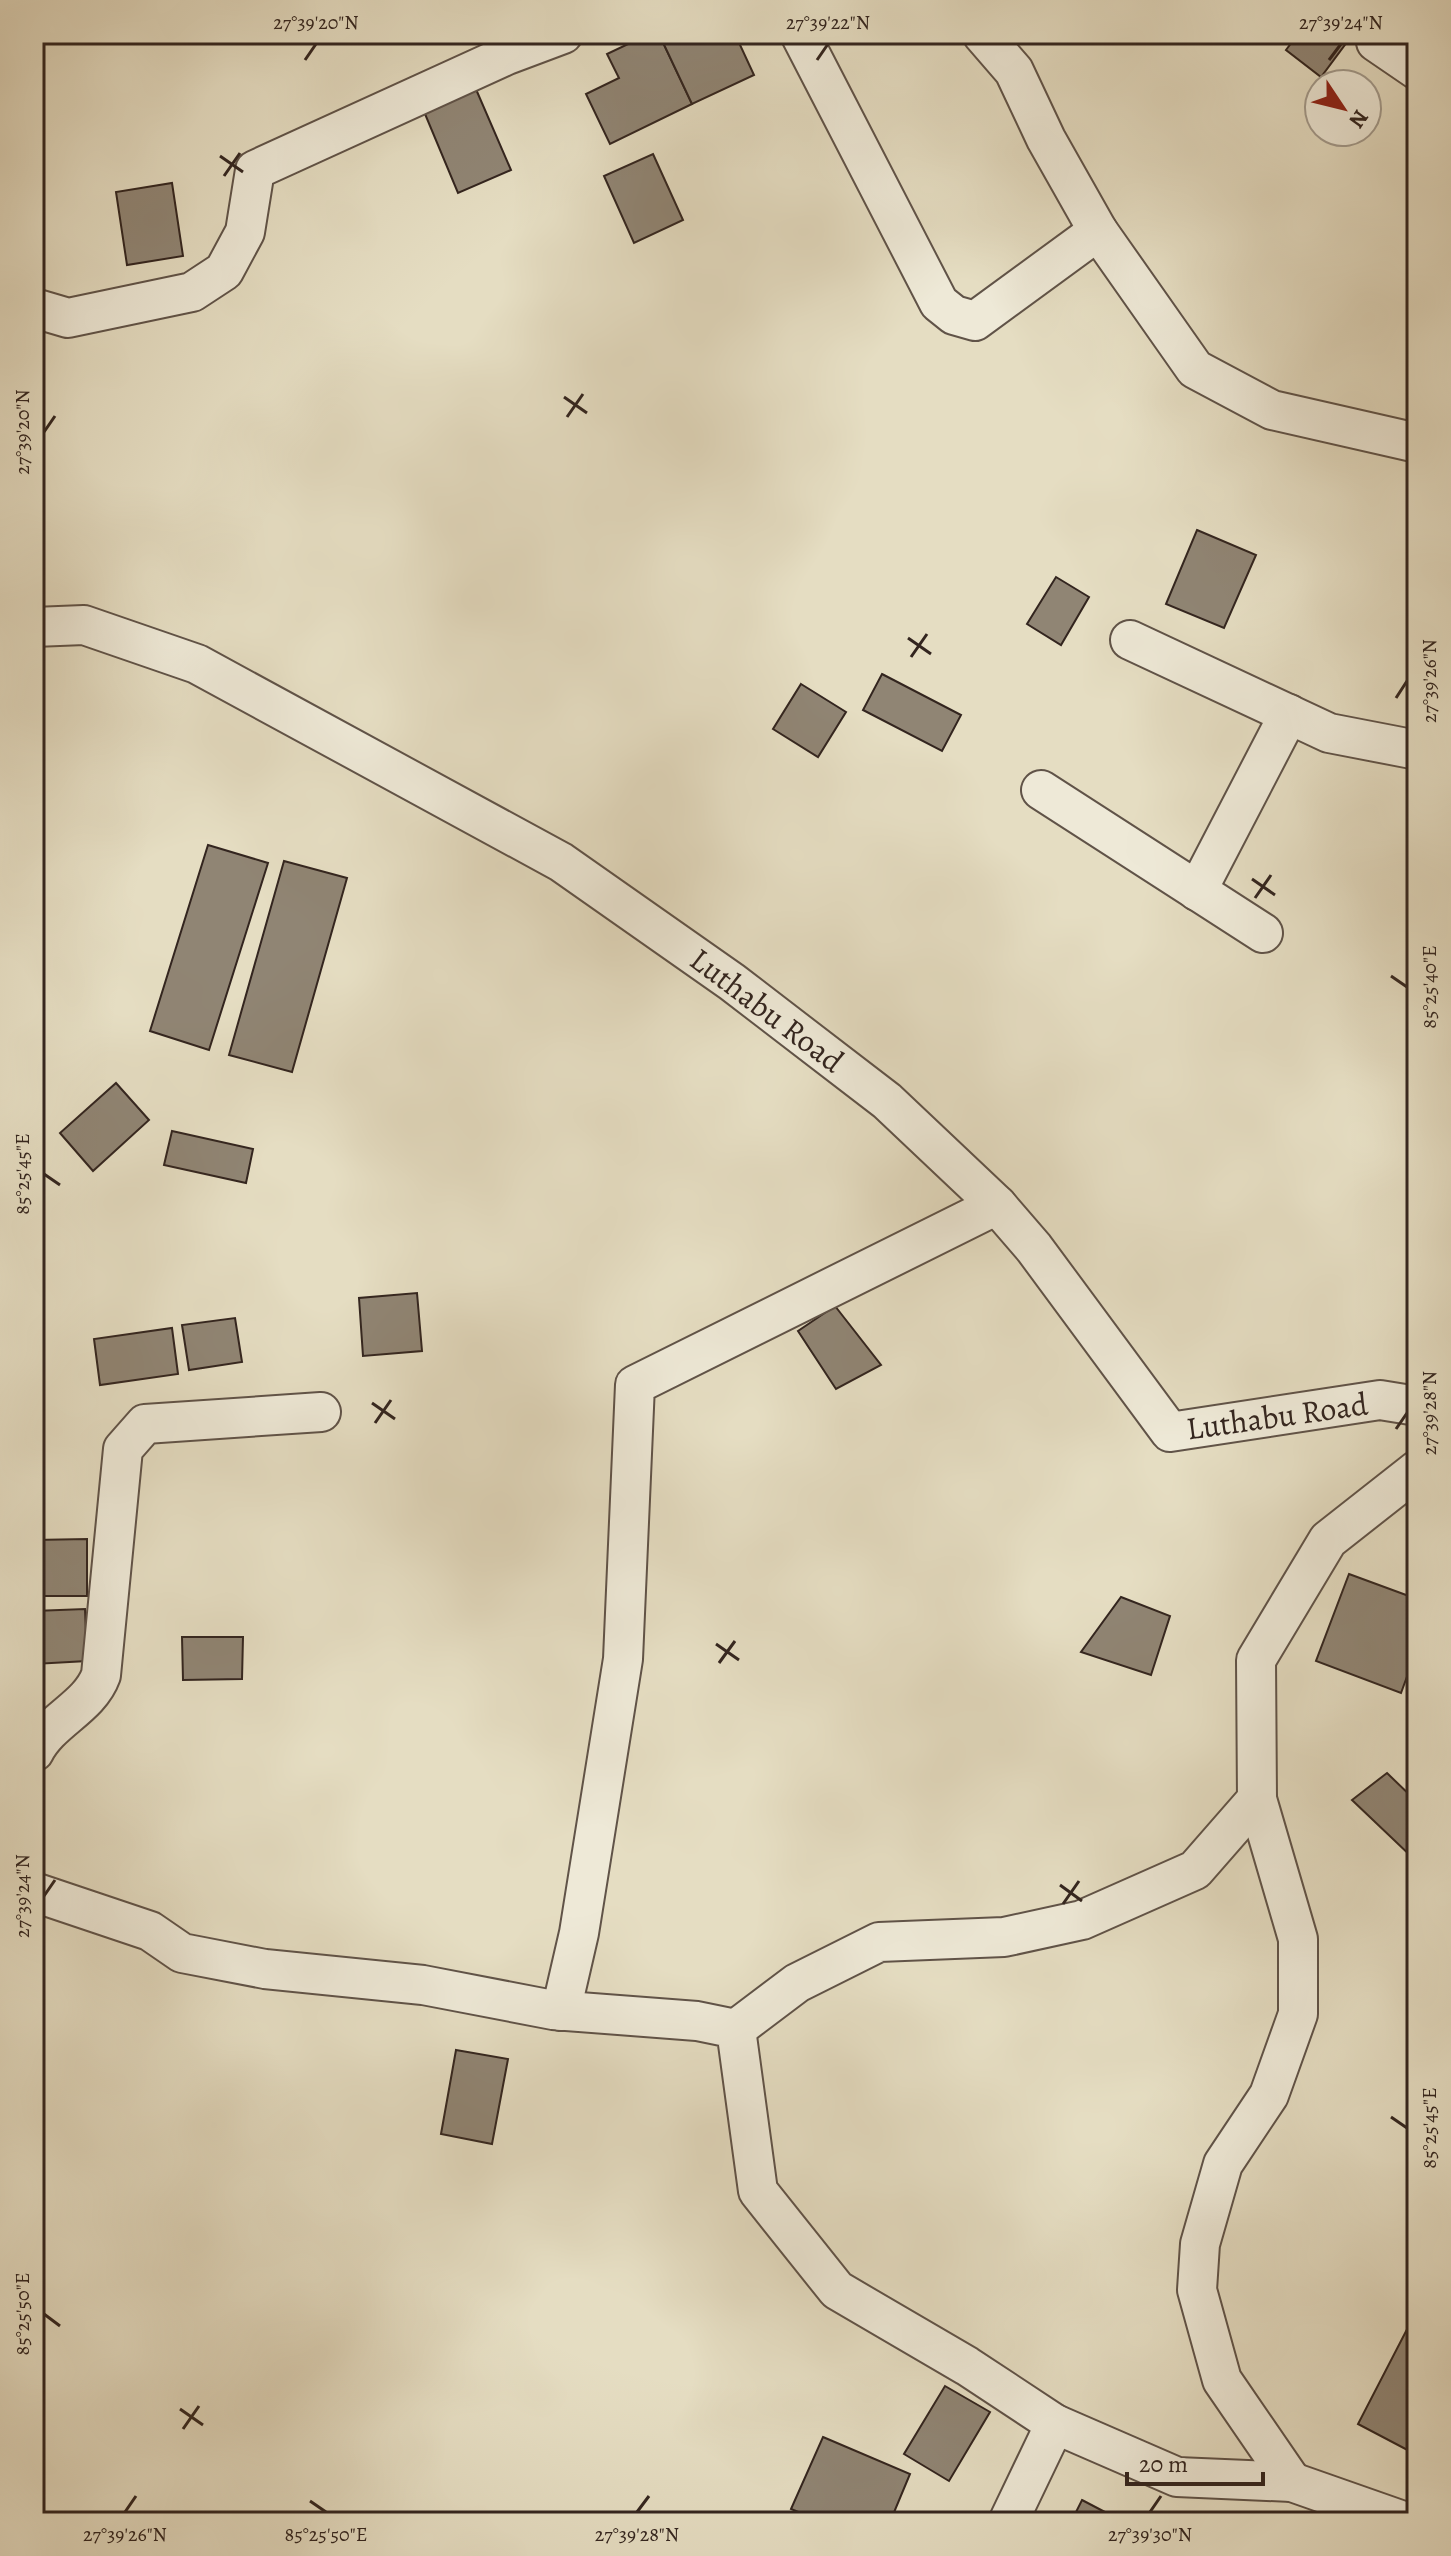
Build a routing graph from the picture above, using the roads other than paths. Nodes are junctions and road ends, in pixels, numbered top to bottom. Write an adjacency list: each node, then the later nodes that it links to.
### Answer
1 (563, 34): 7 (street)
2 (800, 34): 6 (street)
3 (982, 34): 6 (street)
4 (1376, 42): 5 (street)
5 (1417, 70)
6 (1098, 231): 8 (street)
7 (34, 308)
8 (1417, 443)
9 (34, 627): 16 (street, Luthabu Road)
10 (1130, 640): 11 (street)
11 (1289, 714): 12 (street); 14 (street)
12 (1417, 750)
13 (1041, 790): 14 (street)
14 (1197, 891): 15 (street)
15 (1263, 933)
16 (997, 1205): 17 (street, Luthabu Road); 23 (street)
17 (1417, 1406)
18 (321, 1412): 20 (street)
19 (1417, 1470): 21 (street)
20 (34, 1752)
21 (1257, 1799): 24 (street); 26 (street)
22 (34, 1892): 23 (street)
23 (561, 2011): 24 (street)
24 (736, 2029): 25 (street)
25 (1055, 2424): 26 (street); 27 (street)
26 (1292, 2482): 28 (street)
27 (1008, 2522)
28 (1406, 2522)

